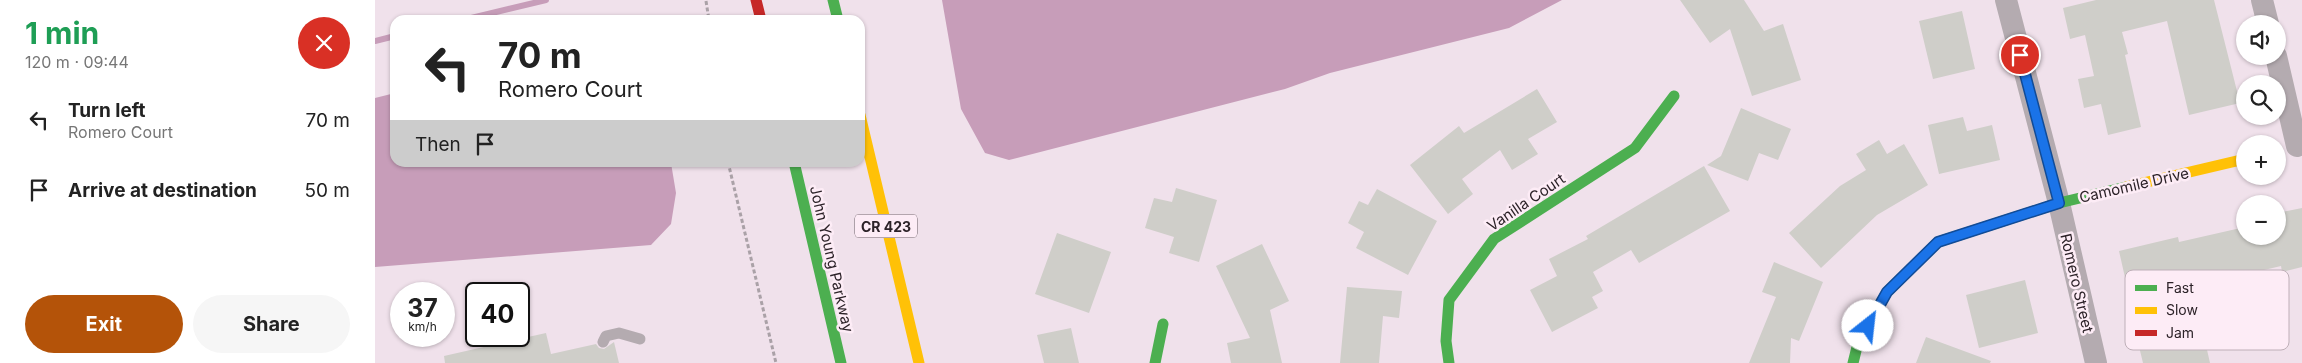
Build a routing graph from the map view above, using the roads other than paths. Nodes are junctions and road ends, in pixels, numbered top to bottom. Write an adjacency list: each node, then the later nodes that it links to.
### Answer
1 (756, 0): 5 (main road)
2 (833, 0): 6 (main road)
3 (2006, 0): 14 (street, Romero Street)
4 (2263, 0): 7 (street)
5 (760, 15)
6 (837, 15)
7 (2266, 15)
8 (2278, 65): 11 (street)
9 (1674, 96): 21 (main road, Vanilla Court)
10 (865, 136): 19 (main road, CR 423)
11 (2292, 147)
12 (2236, 160): 14 (main road, Camomile Drive)
13 (795, 167): 18 (main road, John Young Parkway)
14 (2059, 203): 22 (main road, Camomile Drive); 23 (street, Romero Street)
15 (1163, 324): 20 (main road)
16 (640, 339): 17 (lane)
17 (603, 342)
18 (841, 363)
19 (919, 363)
20 (1155, 363)
21 (1449, 363)
22 (1853, 363)
23 (2096, 363)

